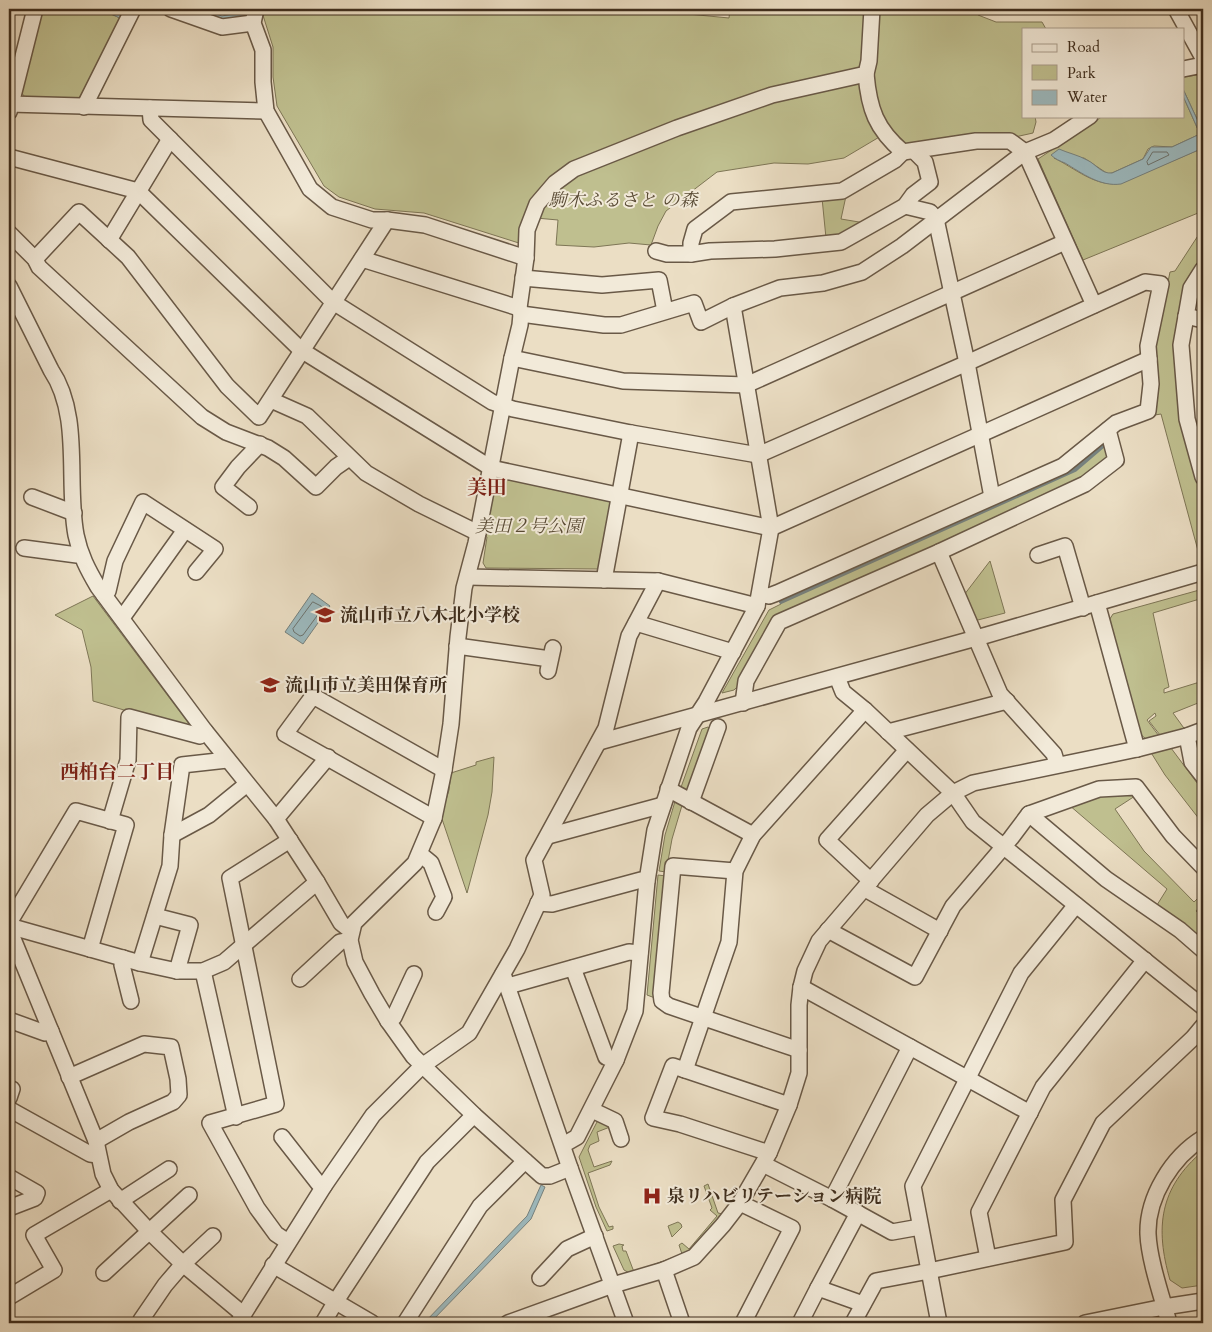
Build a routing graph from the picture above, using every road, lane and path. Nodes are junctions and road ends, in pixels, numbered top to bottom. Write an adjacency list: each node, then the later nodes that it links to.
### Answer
1 (35, 9): 12 (street)
2 (133, 9): 13 (street)
3 (171, 9): 6 (street)
4 (872, 9): 11 (street)
5 (1176, 9): 8 (street)
6 (196, 13): 7 (street)
7 (255, 16): 15 (street)
8 (1203, 58)
9 (1203, 65): 10 (street)
10 (1184, 69)
11 (866, 74): 18 (street); 30 (street)
12 (9, 107): 13 (street)
13 (84, 107): 14 (street)
14 (150, 108): 15 (street); 17 (street)
15 (266, 111): 24 (street)
16 (1087, 118): 19 (street)
17 (170, 138): 21 (street); 37 (street)
18 (909, 151): 19 (street); 22 (street); 29 (street)
19 (1025, 152): 23 (street); 27 (street)
20 (9, 157): 21 (street)
21 (138, 192): 26 (street); 44 (street)
22 (905, 206): 23 (street); 29 (street)
23 (936, 219): 36 (street); 39 (street)
24 (387, 220): 30 (street); 32 (street)
25 (9, 234): 31 (street)
26 (109, 240): 31 (street); 49 (street)
27 (1065, 242): 36 (street); 38 (street)
28 (656, 251): 29 (street)
29 (690, 254)
30 (526, 258): 34 (street)
31 (35, 259): 54 (street)
32 (362, 259): 37 (street); 40 (street)
33 (1203, 269): 42 (street)
34 (523, 278): 40 (street); 41 (street)
35 (9, 286): 63 (street)
36 (951, 292): 47 (street); 48 (street)
37 (333, 302): 44 (street); 50 (street)
38 (1094, 305): 46 (street); 47 (street)
39 (733, 306): 41 (street); 48 (street)
40 (520, 311): 41 (street); 45 (street)
41 (665, 311)
42 (1186, 316): 43 (street); 58 (street)
43 (1203, 320)
44 (301, 350): 49 (street); 57 (street)
45 (512, 358): 48 (street); 50 (street)
46 (1150, 359): 51 (street); 53 (street)
47 (967, 363): 53 (street); 55 (street)
48 (746, 385): 55 (street)
49 (271, 400): 56 (street)
50 (503, 406): 52 (street); 57 (street)
51 (1108, 430): 61 (street); 68 (street)
52 (631, 433): 55 (street); 59 (street)
53 (980, 434): 61 (street); 64 (street)
54 (260, 444): 56 (street); 62 (street)
55 (758, 455): 64 (street)
56 (349, 458): 66 (street)
57 (490, 468): 59 (street); 66 (street)
58 (1203, 476)
59 (619, 496): 64 (street); 74 (street)
60 (32, 498): 63 (street)
61 (992, 498): 77 (street)
62 (249, 507)
63 (74, 513): 69 (street)
64 (771, 528): 77 (street)
65 (185, 530): 71 (street); 76 (street); 79 (street)
66 (478, 533): 73 (street)
67 (24, 548): 69 (street)
68 (939, 552): 81 (street); 87 (street)
69 (81, 554): 76 (street)
70 (1038, 555): 78 (street)
71 (196, 572)
72 (1203, 572): 78 (street)
73 (468, 577): 74 (street); 82 (street)
74 (604, 580): 75 (street)
75 (658, 581): 77 (street); 80 (street)
76 (104, 595): 79 (street)
77 (759, 600): 83 (street)
78 (1090, 606): 81 (street); 96 (street)
79 (122, 618): 92 (street)
80 (636, 623): 83 (street); 95 (street)
81 (976, 638): 85 (street); 86 (street)
82 (457, 646): 84 (street); 101 (street)
83 (733, 652): 89 (street)
84 (550, 659)
85 (837, 677): 87 (street); 88 (street)
86 (1007, 701): 93 (street); 100 (street)
87 (743, 703): 89 (street)
88 (865, 710): 93 (street); 113 (street)
89 (697, 716): 95 (street); 104 (street)
90 (718, 727): 106 (street)
91 (1203, 730): 94 (street)
92 (205, 731): 99 (street); 111 (street)
93 (888, 732): 97 (street)
94 (1187, 736): 96 (street); 102 (street)
95 (599, 742): 114 (street)
96 (1137, 749): 100 (street)
97 (907, 750): 105 (street); 122 (street)
98 (328, 758): 101 (street); 109 (street); 110 (street)
99 (228, 760): 103 (street); 112 (street)
100 (1057, 764): 105 (street)
101 (444, 770): 109 (street)
102 (1203, 776)
103 (247, 784): 110 (street); 112 (street)
104 (668, 789): 106 (street); 107 (street)
105 (953, 793): 116 (street); 122 (street)
106 (692, 802): 113 (street)
107 (663, 805): 114 (street); 120 (street)
108 (1028, 814): 116 (street); 118 (street); 133 (street)
109 (434, 818): 117 (street)
110 (276, 819): 115 (street)
111 (110, 821): 127 (street); 132 (street)
112 (172, 835): 126 (street)
113 (753, 835): 119 (street)
114 (548, 836): 123 (street)
115 (290, 840): 121 (street); 131 (street)
116 (1003, 847): 124 (street); 129 (street)
117 (420, 854): 125 (street); 130 (street)
118 (1203, 868)
119 (735, 871): 147 (street); 147 (street)
120 (647, 881): 123 (street); 134 (street)
121 (317, 882): 130 (street); 131 (street)
122 (868, 885): 128 (street); 129 (street)
123 (538, 903): 143 (street)
124 (1076, 905): 136 (street); 158 (street)
125 (436, 912)
126 (155, 916): 137 (street); 139 (street)
127 (9, 926): 132 (street); 151 (street)
128 (828, 930): 129 (street); 144 (street)
129 (940, 931)
130 (351, 936): 142 (street); 149 (street)
131 (243, 945): 140 (street); 166 (street)
132 (90, 950): 135 (street)
133 (1203, 950)
134 (640, 953): 138 (street); 154 (street)
135 (123, 958): 137 (street); 145 (street)
136 (1144, 960): 146 (street); 164 (street)
137 (140, 963): 139 (street)
138 (574, 968): 143 (street); 154 (street)
139 (177, 971): 140 (street)
140 (203, 971): 166 (street)
141 (414, 974): 149 (street)
142 (303, 976)
143 (506, 980): 155 (street); 170 (street)
144 (801, 987): 152 (street); 153 (street)
145 (131, 1001)
146 (1203, 1007)
147 (702, 1018): 153 (street); 156 (street)
148 (9, 1020): 151 (street)
149 (388, 1021): 155 (street)
150 (1203, 1026): 189 (street)
151 (51, 1031): 157 (street)
152 (910, 1047): 158 (street); 180 (street)
153 (799, 1050): 161 (street)
154 (616, 1060): 163 (street)
155 (422, 1066): 165 (street); 177 (street)
156 (685, 1070): 161 (street); 172 (street)
157 (69, 1077): 171 (street); 171 (street)
158 (967, 1078): 164 (street); 184 (street)
159 (9, 1088): 160 (street)
160 (9, 1098)
161 (789, 1105): 172 (street)
162 (9, 1109): 171 (street)
163 (592, 1110): 169 (street); 170 (street)
164 (1030, 1113): 189 (street)
165 (474, 1115): 173 (street); 199 (street)
166 (236, 1117): 188 (street)
167 (282, 1137): 177 (street)
168 (1203, 1138): 202 (street)
169 (621, 1140)
170 (563, 1145): 174 (street)
171 (97, 1148): 179 (street)
172 (766, 1159): 180 (street); 181 (street)
173 (525, 1160): 174 (street); 207 (street)
174 (570, 1168): 187 (street)
175 (169, 1170): 179 (street)
176 (9, 1177): 182 (street)
177 (324, 1186): 188 (street)
178 (189, 1195): 185 (street)
179 (115, 1196): 185 (street); 198 (street)
180 (832, 1199): 183 (street)
181 (740, 1203): 192 (street); 211 (street)
182 (9, 1208)
183 (858, 1212): 184 (street); 197 (street)
184 (920, 1227): 193 (street)
185 (149, 1231): 190 (street); 194 (street)
186 (213, 1236): 190 (street)
187 (595, 1236): 195 (street); 196 (street)
188 (288, 1242): 191 (street)
189 (988, 1258): 193 (street)
190 (184, 1264): 203 (street); 204 (street)
191 (273, 1265): 199 (street); 203 (street)
192 (664, 1270): 196 (street); 210 (street)
193 (929, 1271): 201 (street); 214 (street)
194 (104, 1273)
195 (540, 1278)
196 (613, 1285): 208 (street); 209 (street)
197 (818, 1288): 201 (street); 212 (street)
198 (9, 1295)
199 (336, 1300): 205 (street); 206 (street)
200 (1203, 1301): 202 (street)
201 (863, 1304): 213 (street)
202 (1164, 1307): 215 (street); 216 (street)
203 (241, 1318)
204 (141, 1320)
205 (323, 1323)
206 (372, 1323)
207 (405, 1323)
208 (508, 1323)
209 (626, 1323)
210 (682, 1323)
211 (743, 1323)
212 (800, 1323)
213 (853, 1323)
214 (939, 1323)
215 (1086, 1323)
216 (1169, 1323)

